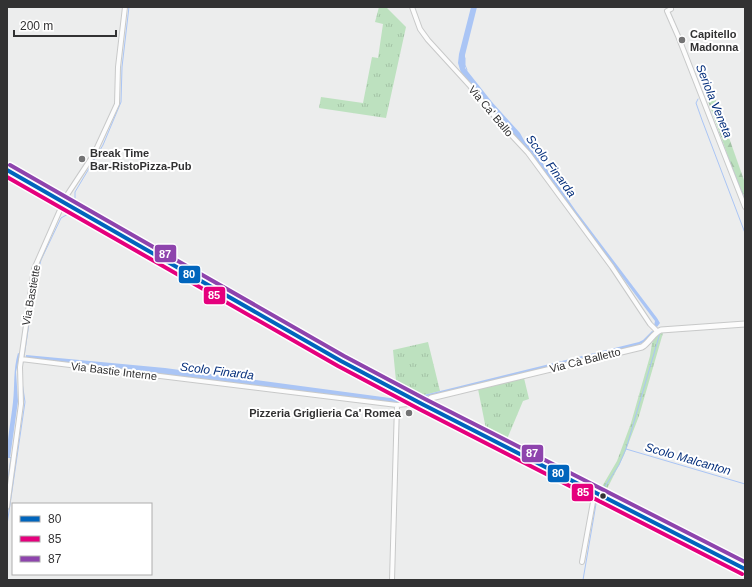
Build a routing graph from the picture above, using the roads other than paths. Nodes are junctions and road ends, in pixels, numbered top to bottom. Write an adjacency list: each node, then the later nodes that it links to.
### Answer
1 (125, 7): 5 (street, Via Bastiette)
2 (412, 7): 8 (street, Via Ca' Ballo)
3 (669, 9): 6 (street)
4 (7, 170): 5 (main road)
5 (64, 202): 9 (street, Via Bastiette); 10 (main road)
6 (745, 207)
7 (745, 324): 8 (street)
8 (657, 332): 11 (street, Via Cà Balletto)
9 (23, 359): 12 (street, Via Bastie Interne); 14 (street, Via Bastiette)
10 (415, 400): 11 (main road); 12 (street, Via Bastie Interne)
11 (422, 404): 13 (main road)
12 (397, 405): 17 (street)
13 (597, 493): 15 (street); 16 (main road)
14 (7, 507)
15 (582, 562)
16 (745, 569)
17 (392, 580)

